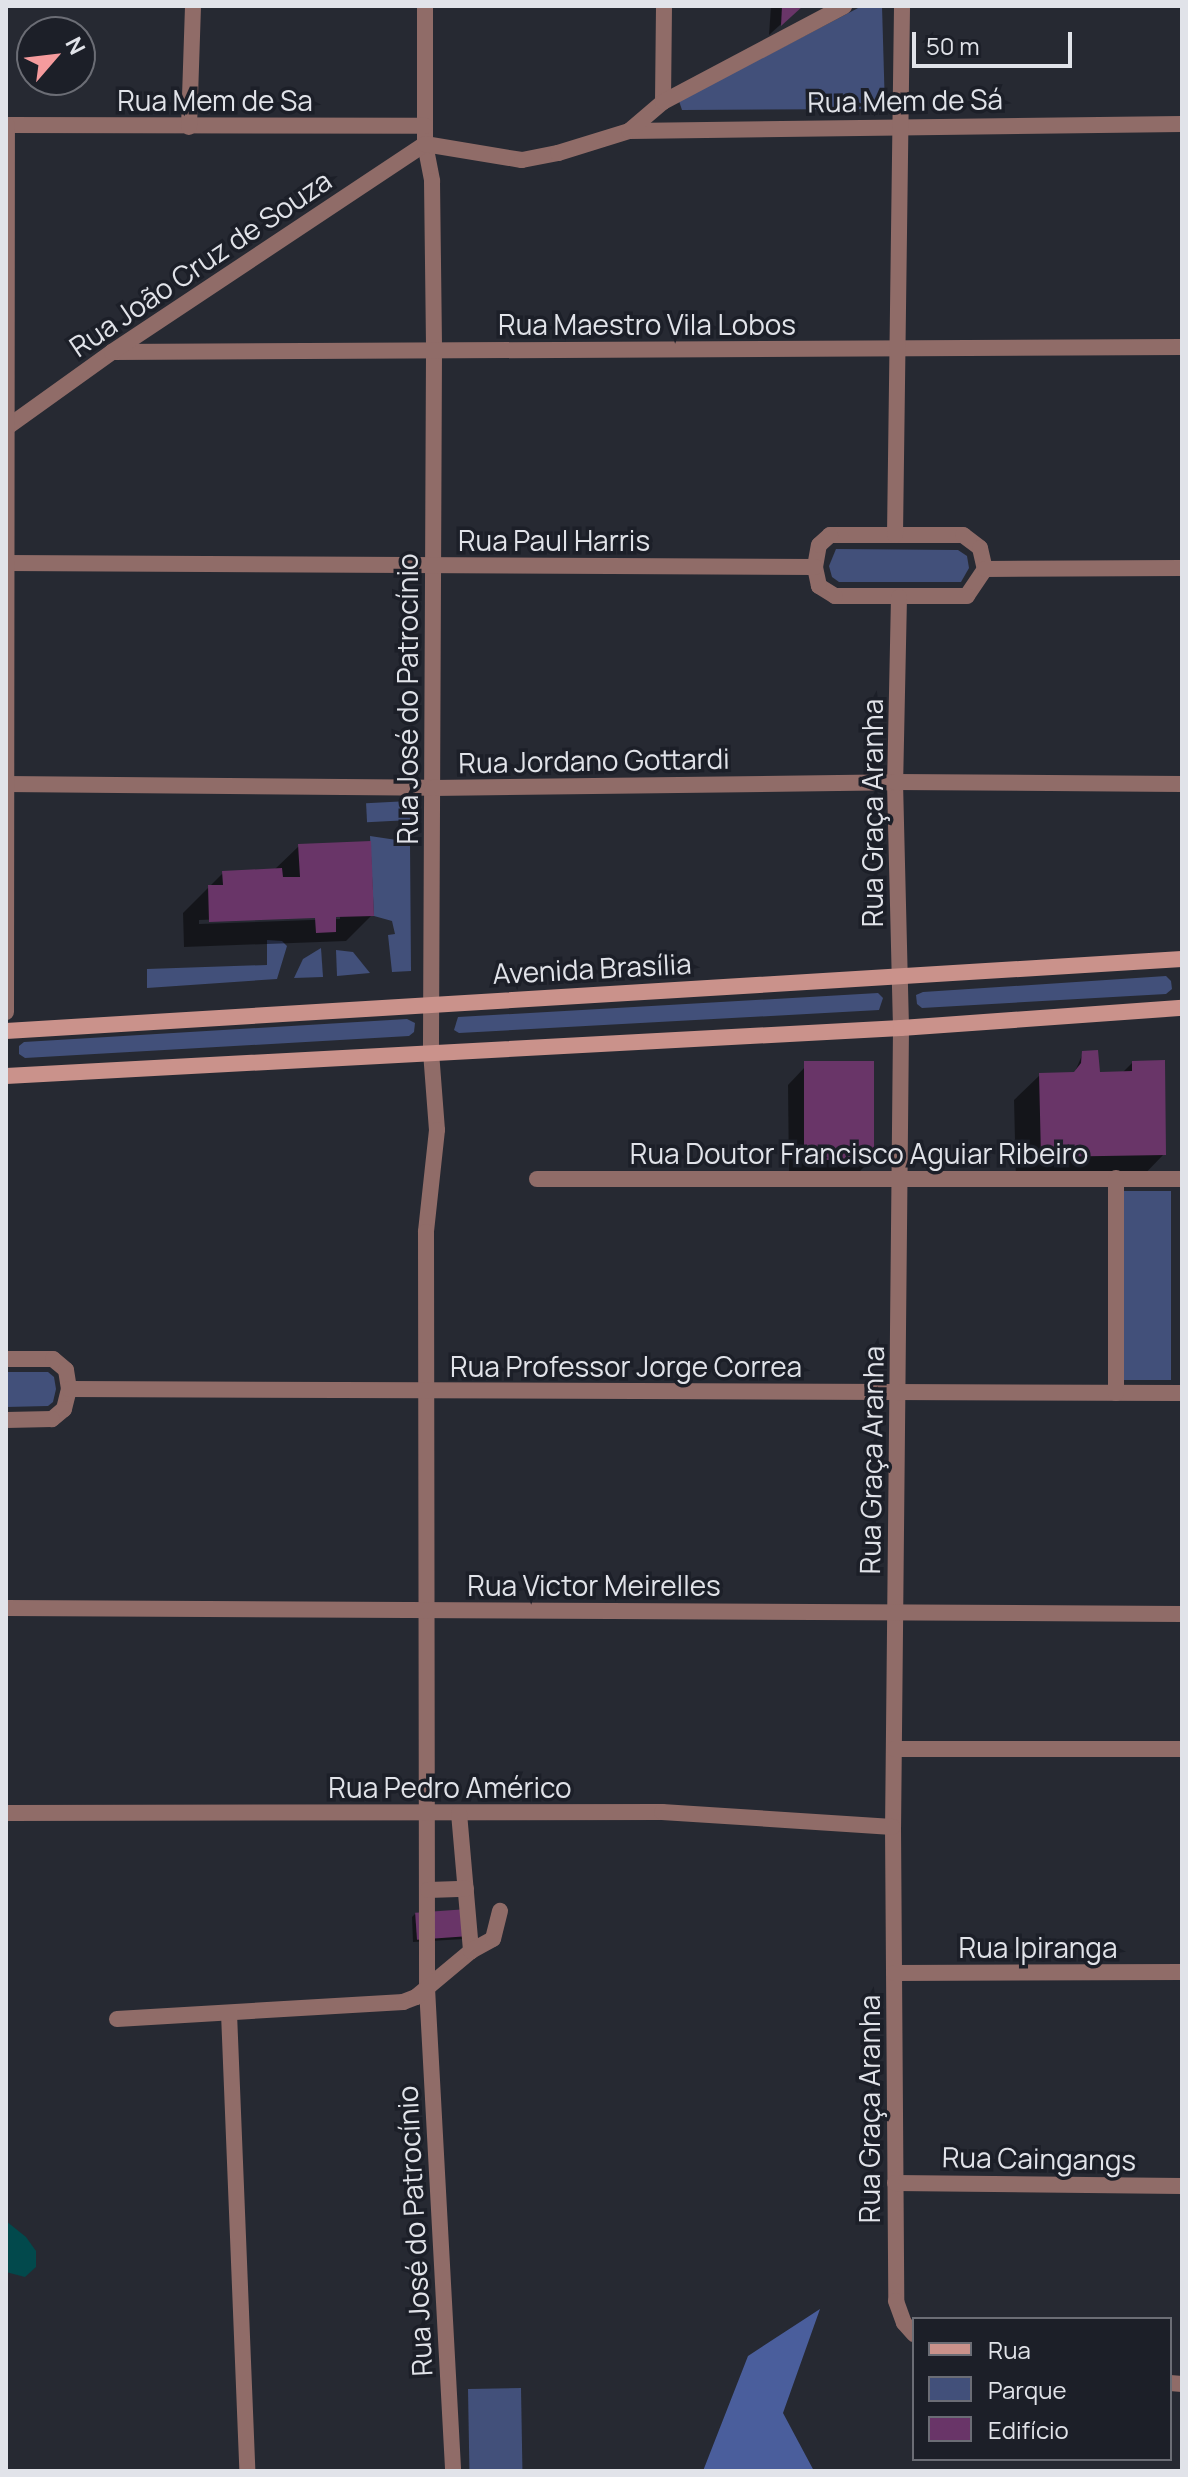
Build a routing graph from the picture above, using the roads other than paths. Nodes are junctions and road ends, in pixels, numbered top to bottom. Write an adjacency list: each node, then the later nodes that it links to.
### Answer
1 (193, 6): 11 (street)
2 (425, 6): 10 (street, Rua José do Patrocínio)
3 (664, 6): 6 (street)
4 (844, 6): 6 (street)
5 (902, 6): 9 (street)
6 (663, 102): 12 (street)
7 (1182, 124): 9 (street, Rua Mem de Sá)
8 (6, 125): 11 (street, Rua Mem de Sa); 18 (street)
9 (901, 125): 12 (street, Rua Mem de Sá); 15 (street)
10 (425, 126): 11 (street, Rua Mem de Sa); 13 (street, Rua José do Patrocínio)
11 (189, 127)
12 (629, 131): 13 (street)
13 (425, 144): 16 (street, Rua João Cruz de Souza); 17 (street, Rua José do Patrocínio)
14 (1182, 347): 15 (street, Rua Maestro Vila Lobos)
15 (898, 348): 17 (street, Rua Maestro Vila Lobos); 19 (street)
16 (112, 352): 17 (street, Rua Maestro Vila Lobos); 18 (street, Rua João Cruz de Souza)
17 (434, 352): 21 (street, Rua José do Patrocínio)
18 (6, 427): 20 (street)
19 (895, 535): 22 (street); 24 (street)
20 (7, 563): 21 (street, Rua Paul Harris); 27 (street)
21 (434, 566): 22 (street, Rua Paul Harris); 29 (street, Rua José do Patrocínio)
22 (815, 567): 25 (street)
23 (1182, 568): 24 (street)
24 (985, 569): 25 (street)
25 (899, 597): 26 (street, Rua Graça Aranha)
26 (895, 782): 28 (street, Rua Jordano Gottardi); 29 (street, Rua Jordano Gottardi); 31 (street, Rua Graça Aranha)
27 (7, 784): 29 (street, Rua Jordano Gottardi); 34 (street)
28 (1182, 784)
29 (432, 788): 32 (street, Rua José do Patrocínio)
30 (1182, 959): 31 (main road, Avenida Brasília)
31 (900, 977): 32 (main road, Avenida Brasília); 35 (street, Rua Graça Aranha)
32 (431, 1004): 36 (main road, Avenida Brasília); 37 (street, Rua José do Patrocínio)
33 (1182, 1008): 35 (main road)
34 (6, 1012)
35 (901, 1028): 37 (main road); 41 (street, Rua Graça Aranha)
36 (6, 1031)
37 (431, 1052): 38 (main road); 45 (street, Rua José do Patrocínio)
38 (6, 1076)
39 (1116, 1178): 41 (street, Rua Doutor Francisco Aguiar Ribeiro); 42 (street, Rua Doutor Francisco Aguiar Ribeiro); 47 (street)
40 (537, 1179): 41 (street, Rua Doutor Francisco Aguiar Ribeiro)
41 (900, 1179): 46 (street, Rua Graça Aranha)
42 (1182, 1179)
43 (6, 1359): 44 (street)
44 (69, 1389): 45 (street, Rua Professor Jorge Correa); 49 (street)
45 (427, 1391): 46 (street, Rua Professor Jorge Correa); 51 (street, Rua José do Patrocínio)
46 (898, 1393): 47 (street, Rua Professor Jorge Correa); 52 (street, Rua Graça Aranha)
47 (1116, 1393): 48 (street, Rua Professor Jorge Correa)
48 (1182, 1393)
49 (6, 1420)
50 (6, 1608): 51 (street, Rua Victor Meirelles)
51 (428, 1610): 52 (street, Rua Victor Meirelles); 57 (street)
52 (896, 1613): 53 (street, Rua Victor Meirelles); 54 (street, Rua Graça Aranha)
53 (1182, 1614)
54 (894, 1749): 55 (street); 59 (street, Rua Graça Aranha)
55 (1182, 1749)
56 (6, 1813): 57 (street, Rua Pedro Américo)
57 (427, 1813): 58 (street, Rua Pedro Américo); 61 (street, Rua José do Patrocínio)
58 (459, 1813): 59 (street, Rua Pedro Américo); 60 (street)
59 (893, 1827): 65 (street, Rua Graça Aranha)
60 (466, 1889): 61 (street); 63 (street)
61 (428, 1890): 66 (street, Rua José do Patrocínio)
62 (500, 1911): 63 (street)
63 (471, 1951): 66 (street)
64 (1182, 1972): 65 (street, Rua Ipiranga)
65 (894, 1973): 69 (street, Rua Graça Aranha)
66 (427, 1988): 67 (street); 73 (street, Rua José do Patrocínio)
67 (229, 2013): 68 (street); 72 (street)
68 (117, 2019)
69 (895, 2183): 70 (street, Rua Caingangs); 71 (street, Rua Graça Aranha)
70 (1182, 2186)
71 (909, 2329)
72 (247, 2471)
73 (453, 2471)

